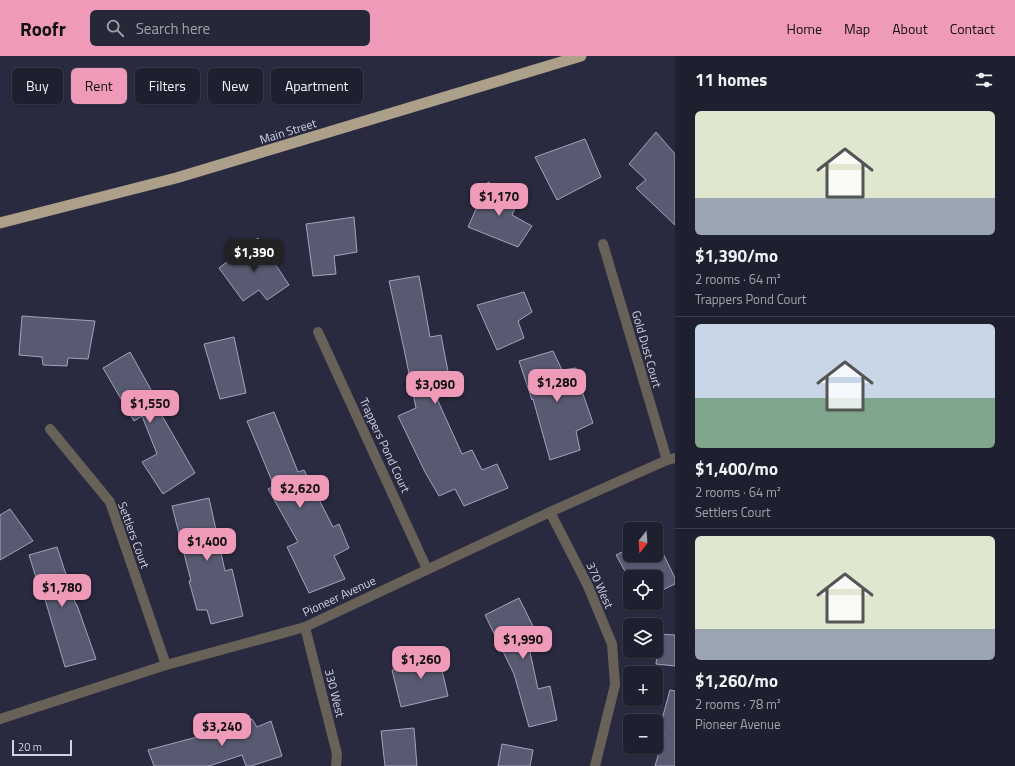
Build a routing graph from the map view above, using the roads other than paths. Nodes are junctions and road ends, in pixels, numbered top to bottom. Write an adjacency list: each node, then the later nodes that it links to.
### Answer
1 (581, 56): 2 (highway, Main Street)
2 (0, 223)
3 (603, 244): 6 (street, Gold Dust Court)
4 (318, 332): 8 (street, Trappers Pond Court)
5 (50, 429): 10 (street, Settlers Court)
6 (671, 459): 7 (street, Pioneer Avenue)
7 (550, 512): 8 (street, Pioneer Avenue); 13 (street, 370 West)
8 (427, 569): 9 (street, Pioneer Avenue)
9 (305, 627): 10 (street, Pioneer Avenue); 12 (street, 330 West)
10 (166, 666): 11 (street, Pioneer Avenue)
11 (0, 719)
12 (336, 766)
13 (595, 766)

